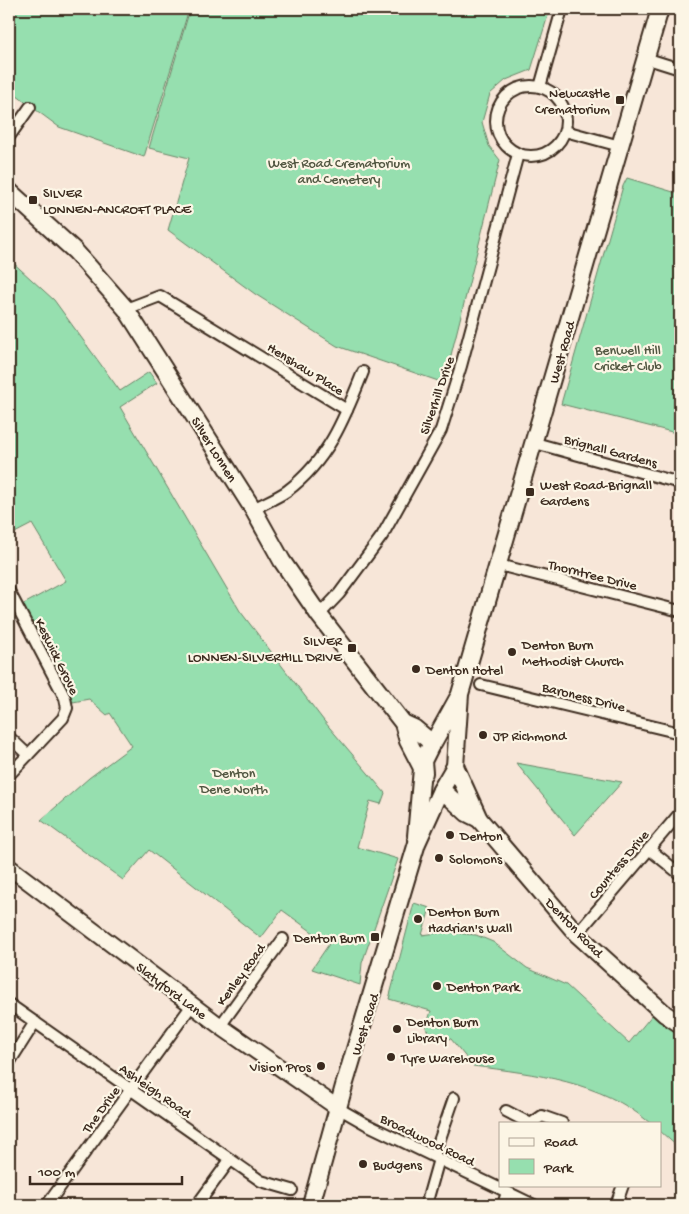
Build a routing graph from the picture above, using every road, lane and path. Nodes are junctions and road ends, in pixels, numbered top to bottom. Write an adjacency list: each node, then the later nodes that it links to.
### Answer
1 (562, 9): 5 (street)
2 (660, 9): 3 (main road, West Road)
3 (645, 58): 4 (street); 9 (main road, West Road)
4 (680, 69)
5 (540, 87): 7 (street); 10 (street)
6 (30, 107): 8 (street)
7 (565, 131): 9 (street); 10 (street)
8 (9, 136)
9 (620, 146): 15 (main road, West Road)
10 (518, 154): 21 (street, Silverhill Drive)
11 (9, 191): 12 (main road, Silver Lonnen)
12 (126, 310): 14 (street, Henshaw Place); 17 (main road, Silver Lonnen)
13 (363, 372): 14 (street)
14 (347, 410): 17 (street, Henshaw Place)
15 (535, 443): 16 (street, Brignall Gardens); 18 (main road, West Road)
16 (680, 483)
17 (253, 509): 21 (main road, Silver Lonnen)
18 (499, 565): 20 (street, Thorntree Drive); 23 (main road, West Road)
19 (9, 591): 28 (street, Keswick Grove)
20 (680, 611)
21 (319, 615): 24 (main road, Silver Lonnen)
22 (481, 685): 25 (street, Baroness Drive)
23 (451, 721): 24 (main road); 27 (main road, West Road); 29 (main road, West Road); 33 (main road)
24 (408, 731): 27 (main road, Silver Lonnen); 30 (main road, Silver Lonnen); 34 (main road)
25 (680, 734)
26 (9, 737): 28 (street)
27 (433, 743): 29 (main road, Silver Lonnen); 30 (main road, West Road)
28 (28, 755): 31 (street, Keswick Grove)
29 (455, 766): 32 (main road, West Road); 33 (main road, Denton Road)
30 (422, 769): 32 (main road, Silver Lonnen); 34 (main road, West Road)
31 (9, 775)
32 (441, 790): 33 (main road, Denton Road); 34 (main road, West Road)
33 (464, 800): 34 (main road); 39 (main road, Denton Road)
34 (426, 809): 49 (main road, West Road)
35 (680, 813): 36 (street, Countess Drive)
36 (649, 849): 38 (street); 39 (street, Countess Drive)
37 (9, 867): 42 (street, Slatyford Lane)
38 (680, 874)
39 (578, 934): 44 (main road, Denton Road)
40 (283, 939): 45 (street, Kenley Road)
41 (9, 1004): 43 (street, Ashleigh Road)
42 (192, 1005): 45 (street, Slatyford Lane); 47 (street, The Drive)
43 (35, 1022): 46 (street); 47 (street, Ashleigh Road)
44 (680, 1024)
45 (220, 1026): 49 (street, Slatyford Lane)
46 (9, 1063)
47 (131, 1090): 55 (street, Ashleigh Road); 59 (street, The Drive)
48 (454, 1098): 54 (street)
49 (338, 1108): 54 (street, Broadwood Road); 61 (main road, West Road)
50 (506, 1111): 51 (street)
51 (528, 1122)
52 (532, 1122): 53 (street)
53 (559, 1122)
54 (437, 1158): 57 (street, Broadwood Road); 62 (street)
55 (230, 1160): 58 (street, Ashleigh Road); 60 (street)
56 (623, 1186): 65 (street)
57 (503, 1189): 63 (street); 64 (street, Broadwood Road)
58 (292, 1190)
59 (48, 1205)
60 (197, 1205)
61 (311, 1205)
62 (426, 1205)
63 (503, 1205)
64 (534, 1205)
65 (616, 1205)

